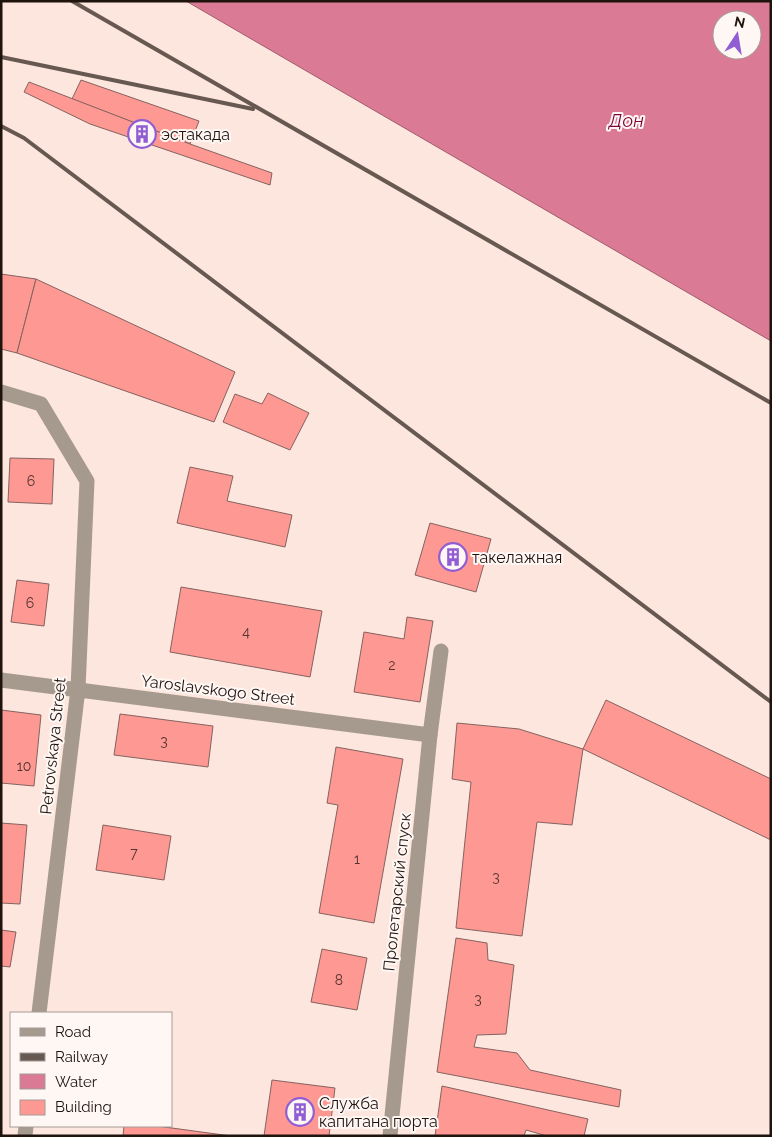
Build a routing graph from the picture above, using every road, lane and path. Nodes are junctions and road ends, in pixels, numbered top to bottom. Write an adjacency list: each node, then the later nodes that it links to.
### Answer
1 (1, 392): 4 (street, Petrovskaya Street)
2 (441, 652): 5 (street, Пролетарский спуск)
3 (1, 680): 4 (street, Yaroslavskogo Street)
4 (78, 689): 5 (street, Yaroslavskogo Street); 6 (street, Petrovskaya Street)
5 (430, 735): 7 (street, Пролетарский спуск)
6 (39, 1012)
7 (390, 1136)

